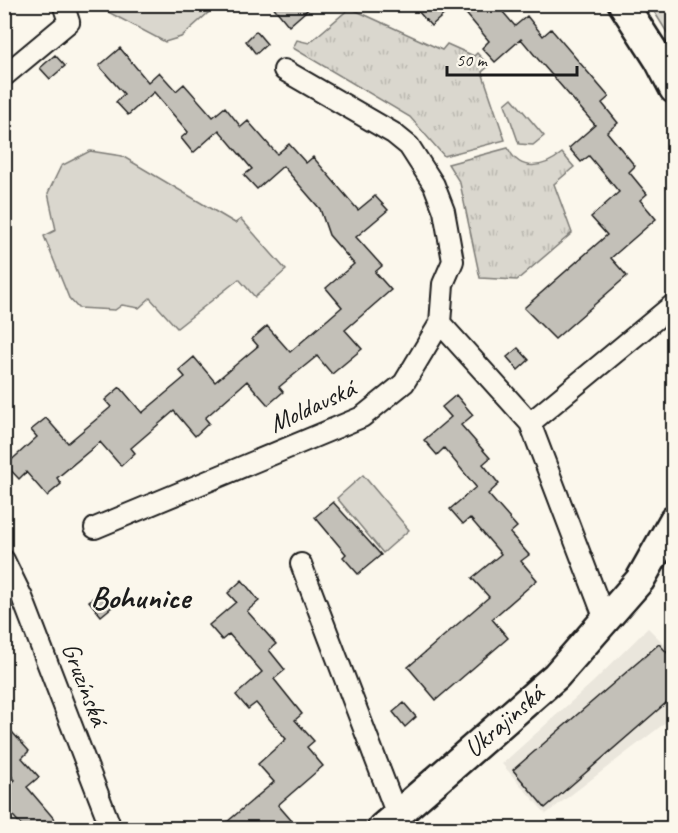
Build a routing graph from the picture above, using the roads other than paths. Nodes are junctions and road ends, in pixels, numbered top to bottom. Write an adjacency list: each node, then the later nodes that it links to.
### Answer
1 (63, 4): 4 (street)
2 (623, 4): 5 (street)
3 (284, 70): 7 (street, Moldavská)
4 (4, 76)
5 (674, 89)
6 (674, 304): 8 (street)
7 (440, 323): 8 (street); 10 (street, Moldavská)
8 (530, 423): 13 (street)
9 (674, 520): 13 (street, Ukrajinská)
10 (95, 528)
11 (4, 560): 15 (street, Gruzínská)
12 (301, 564): 14 (street, Ukrajinská)
13 (606, 622): 14 (street, Ukrajinská)
14 (390, 822)
15 (111, 828)

